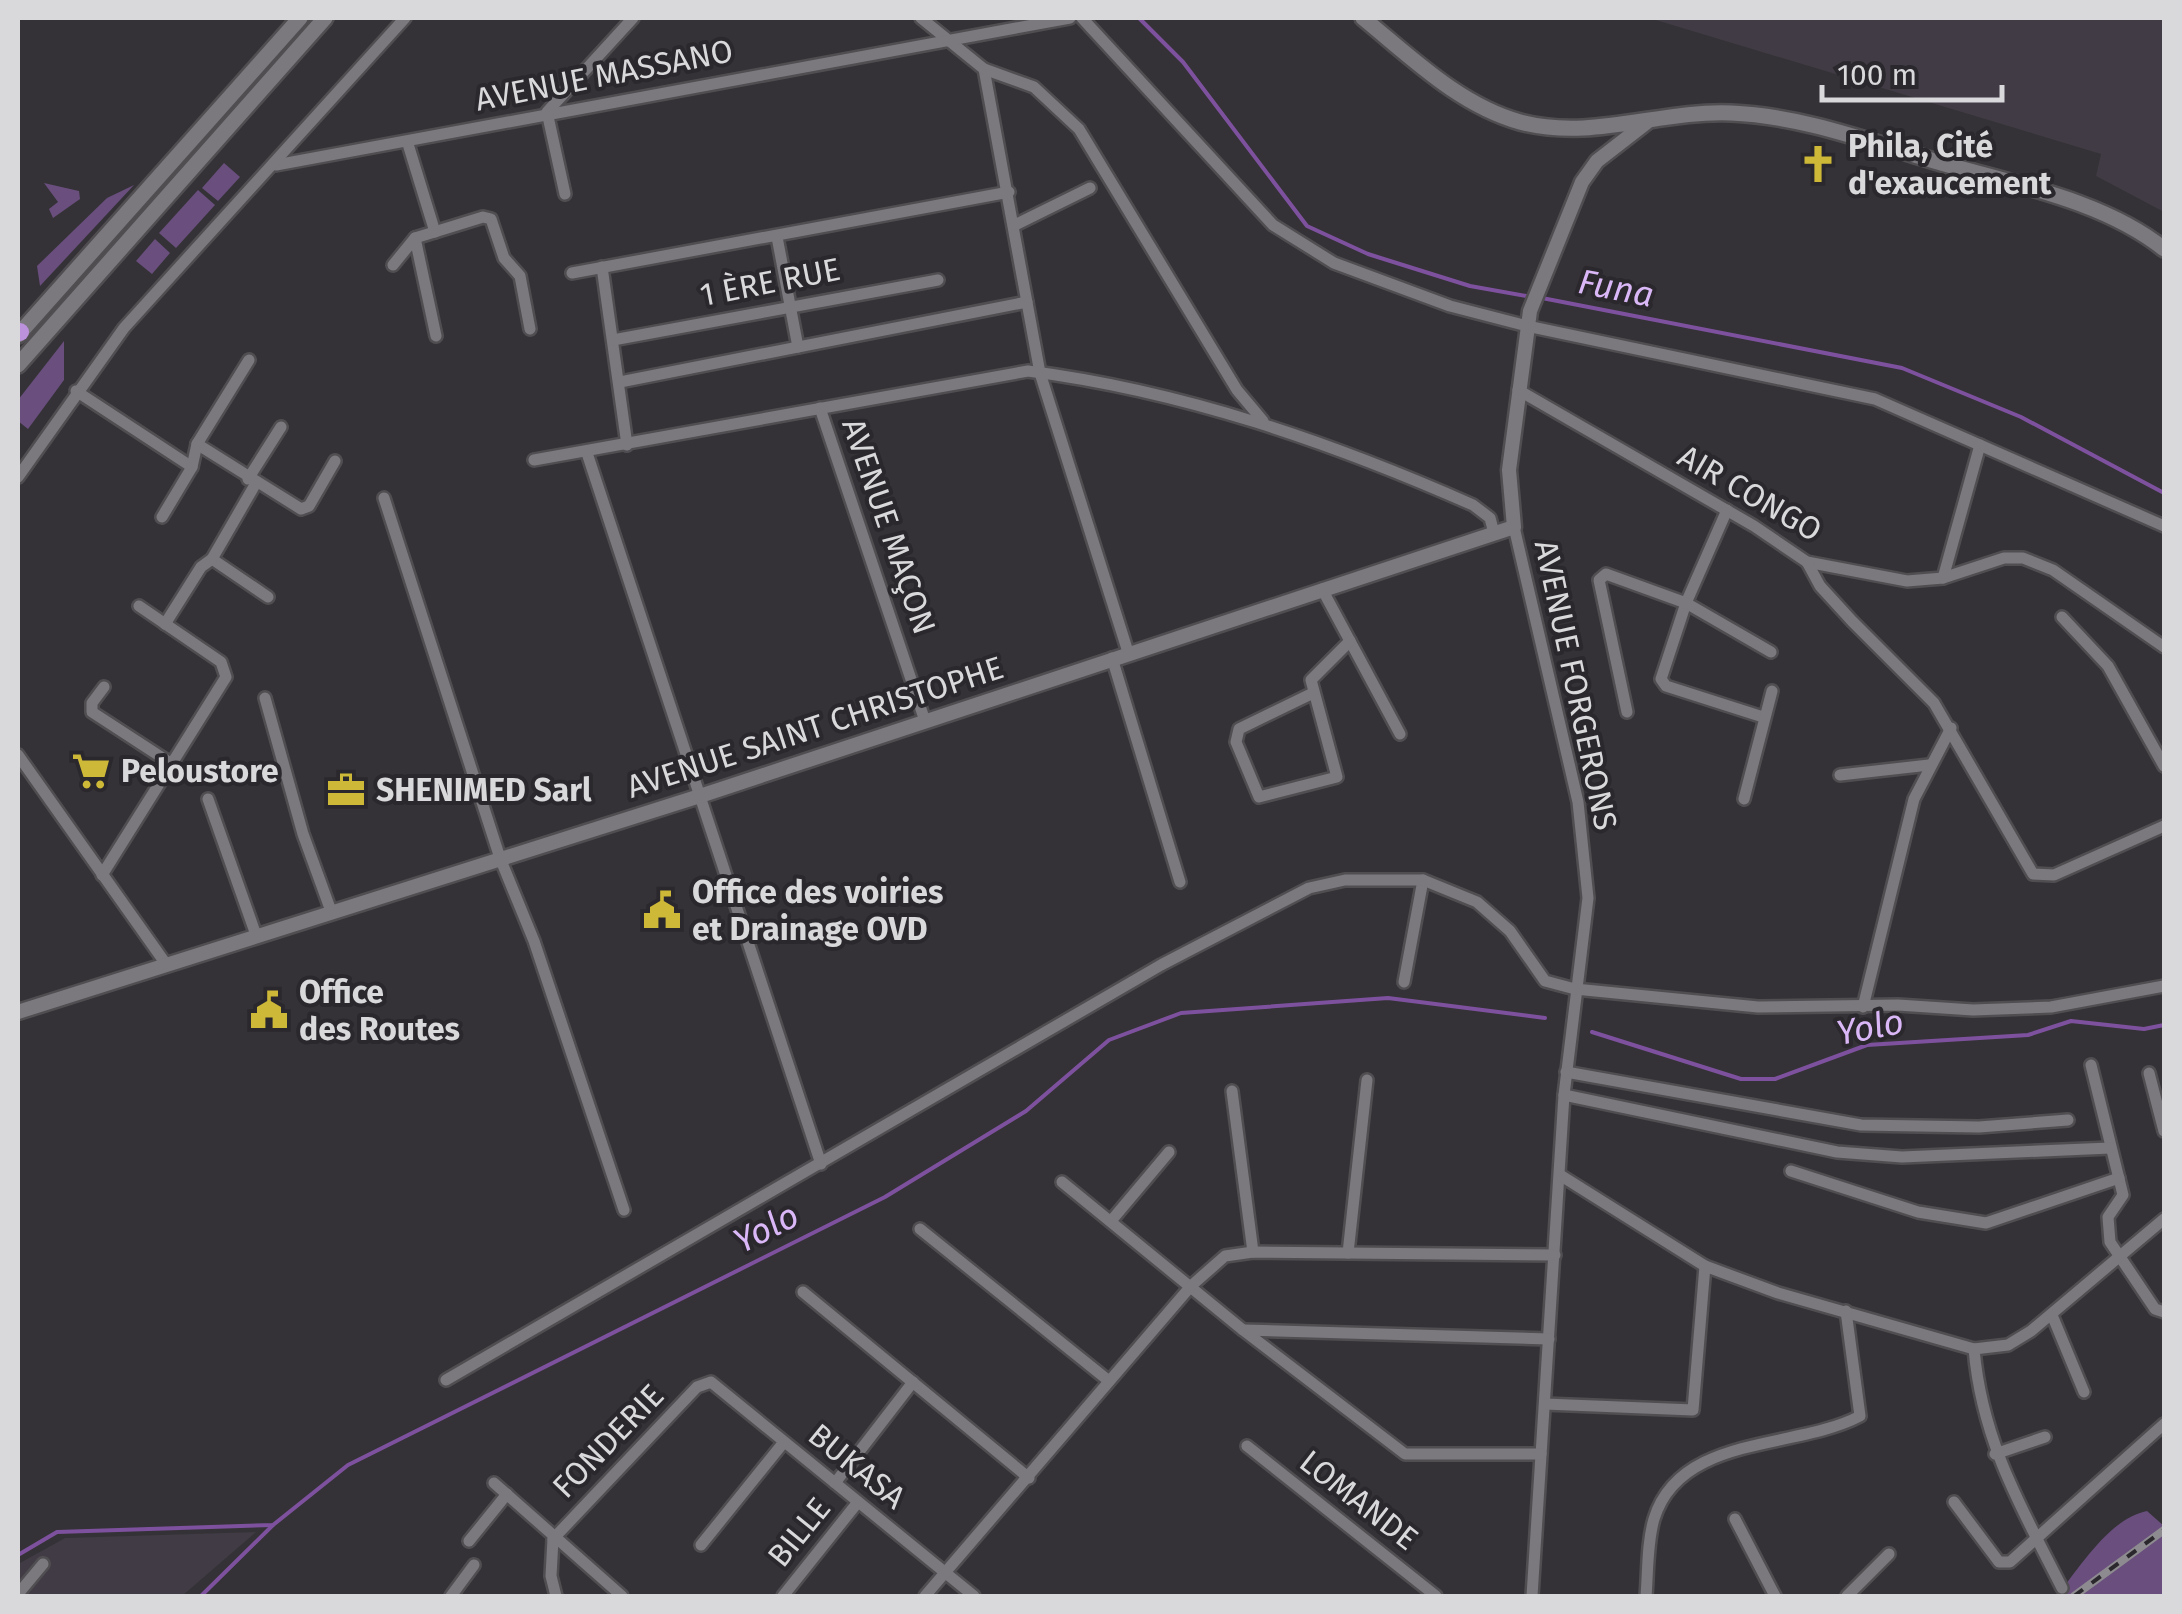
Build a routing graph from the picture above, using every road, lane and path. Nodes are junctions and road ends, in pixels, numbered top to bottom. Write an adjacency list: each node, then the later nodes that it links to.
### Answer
1 (300, 18): 31 (main road)
2 (326, 18): 36 (main road)
3 (405, 18): 14 (street)
4 (633, 18): 11 (street)
5 (921, 18): 9 (street)
6 (1070, 18): 9 (street, AVENUE MASSANO)
7 (1082, 18): 29 (street)
8 (1363, 18): 12 (main road)
9 (943, 40): 10 (street); 11 (street, AVENUE MASSANO)
10 (984, 70): 16 (street); 42 (street)
11 (547, 112): 13 (street, AVENUE MASSANO); 17 (street)
12 (1646, 123): 22 (main road); 29 (street, AVENUE FORGERONS)
13 (408, 144): 14 (street, AVENUE MASSANO); 19 (street)
14 (276, 166): 40 (street)
15 (1090, 188): 18 (street)
16 (1009, 192): 18 (street); 20 (street)
17 (565, 194)
18 (1015, 225): 27 (street)
19 (435, 232): 21 (street); 30 (street)
20 (776, 237): 24 (street); 28 (street)
21 (415, 238): 23 (street); 32 (street)
22 (2164, 249)
23 (393, 265)
24 (602, 267): 25 (street); 33 (street)
25 (572, 273)
26 (938, 280): 28 (street, 1 ÈRE RUE)
27 (1027, 302): 34 (street); 37 (street)
28 (792, 307): 33 (street, 1 ÈRE RUE); 34 (street)
29 (1528, 318): 39 (street, AVENUE FORGERONS); 46 (street)
30 (530, 330)
31 (18, 333)
32 (436, 336)
33 (612, 340): 38 (street)
34 (798, 347): 38 (street)
35 (249, 360): 44 (street)
36 (18, 365)
37 (1040, 373): 41 (street); 42 (street); 70 (street)
38 (620, 382): 45 (street)
39 (1518, 390): 54 (street, AIR CONGO); 57 (street, AVENUE FORGERONS)
40 (76, 391): 50 (street); 51 (street)
41 (820, 408): 45 (street); 79 (street, AVENUE MAÇON)
42 (1262, 420): 58 (street)
43 (281, 427): 52 (street)
44 (197, 444): 50 (street); 52 (street)
45 (627, 444): 47 (street)
46 (1980, 445): 56 (street); 61 (street)
47 (587, 453): 49 (street); 87 (street)
48 (335, 460): 52 (street)
49 (534, 460)
50 (192, 467): 55 (street)
51 (18, 477)
52 (252, 481): 59 (street)
53 (384, 498): 91 (street)
54 (1727, 510): 60 (street, AIR CONGO); 64 (street)
55 (162, 517)
56 (2164, 526)
57 (1514, 527): 58 (street, AVENUE SAINT CHRISTOPHE); 100 (street, AVENUE FORGERONS)
58 (1494, 532): 62 (street, AVENUE SAINT CHRISTOPHE)
59 (212, 560): 63 (street); 67 (street)
60 (1807, 562): 61 (street, AIR CONGO); 80 (street)
61 (1942, 578): 69 (street, AIR CONGO)
62 (1322, 588): 68 (street); 70 (street, AVENUE SAINT CHRISTOPHE)
63 (268, 597)
64 (1686, 602): 71 (street); 77 (street); 78 (street)
65 (138, 606): 67 (street)
66 (2062, 617): 85 (street)
67 (165, 624): 83 (street)
68 (1350, 641): 75 (street); 81 (street)
69 (2164, 647)
70 (1128, 652): 72 (street, AVENUE SAINT CHRISTOPHE)
71 (1770, 652)
72 (1112, 658): 79 (street, AVENUE SAINT CHRISTOPHE); 94 (street)
73 (104, 687): 83 (street)
74 (1772, 691): 78 (street)
75 (1311, 694): 75 (street)
76 (265, 698): 95 (street)
77 (1627, 712)
78 (1763, 717): 89 (street)
79 (924, 718): 87 (street, AVENUE SAINT CHRISTOPHE)
80 (1951, 728): 84 (street); 90 (street)
81 (1400, 734)
82 (18, 755): 92 (street)
83 (172, 764): 92 (street)
84 (1929, 765): 86 (street); 101 (street)
85 (2164, 766)
86 (1840, 775)
87 (702, 794): 91 (street, AVENUE SAINT CHRISTOPHE); 114 (street)
88 (208, 798): 96 (street)
89 (1744, 798)
90 (2164, 826)
91 (500, 858): 95 (street, AVENUE SAINT CHRISTOPHE); 119 (street)
92 (102, 875): 97 (street)
93 (1423, 880): 98 (street); 100 (street); 114 (street)
94 (1180, 882)
95 (331, 911): 96 (street, AVENUE SAINT CHRISTOPHE)
96 (256, 935): 97 (street, AVENUE SAINT CHRISTOPHE)
97 (166, 964): 102 (street, AVENUE SAINT CHRISTOPHE)
98 (1404, 982)
99 (2164, 986): 101 (street)
100 (1575, 989): 101 (street); 104 (street, AVENUE FORGERONS)
101 (1863, 1007)
102 (18, 1012)
103 (2091, 1066): 112 (street)
104 (1566, 1072): 108 (street, AVENUE FORGERONS); 110 (street)
105 (2149, 1073): 109 (street)
106 (1367, 1080): 124 (street)
107 (1232, 1092): 123 (street)
108 (1564, 1096): 112 (street); 116 (street, AVENUE FORGERONS)
109 (2162, 1108): 111 (street)
110 (2068, 1120)
111 (2164, 1131)
112 (2110, 1148): 117 (street)
113 (1169, 1152): 121 (street)
114 (821, 1164): 136 (street)
115 (1792, 1170): 117 (street)
116 (1560, 1175): 125 (street, AVENUE FORGERONS); 127 (street)
117 (2119, 1178): 126 (street)
118 (1062, 1182): 121 (street)
119 (624, 1210)
120 (2164, 1219): 126 (street)
121 (1111, 1221): 128 (street)
122 (920, 1230): 137 (street)
123 (1253, 1252): 124 (street); 128 (street)
124 (1348, 1254): 125 (street)
125 (1555, 1255): 134 (street, AVENUE FORGERONS)
126 (2118, 1255): 131 (street); 132 (street)
127 (1706, 1266): 130 (street); 141 (street)
128 (1191, 1286): 133 (street); 137 (street)
129 (802, 1292): 139 (street)
130 (1846, 1311): 135 (street); 173 (street)
131 (2164, 1312)
132 (2052, 1315): 135 (street); 140 (street)
133 (1243, 1330): 134 (street); 146 (street)
134 (1549, 1339): 141 (street, AVENUE FORGERONS)
135 (1974, 1348): 147 (street)
136 (446, 1380)
137 (1108, 1381): 148 (street)
138 (704, 1382): 144 (street, BUKASA); 156 (street, FONDERIE)
139 (913, 1382): 148 (street); 149 (street)
140 (2084, 1392)
141 (1545, 1404): 146 (street, AVENUE FORGERONS)
142 (2164, 1424): 155 (street)
143 (2045, 1437): 147 (street)
144 (784, 1442): 149 (street, BUKASA); 158 (street)
145 (1247, 1446): 171 (street, LOMANDE)
146 (1541, 1454): 172 (street, AVENUE FORGERONS)
147 (1995, 1454): 155 (street)
148 (1029, 1478): 162 (street)
149 (835, 1482): 152 (street, BUKASA)
150 (494, 1483): 151 (street)
151 (507, 1494): 156 (street); 157 (street)
152 (858, 1502): 162 (street, BUKASA); 168 (street, BILLE)
153 (1954, 1502): 155 (street)
154 (1735, 1519): 174 (street)
155 (2036, 1538): 163 (street)
156 (553, 1539): 166 (street); 167 (street)
157 (469, 1540)
158 (701, 1545)
159 (1889, 1554): 175 (street)
160 (43, 1564): 164 (street)
161 (474, 1565): 165 (street)
162 (942, 1572): 169 (street); 170 (street, BUKASA)
163 (2062, 1588)
164 (18, 1594)
165 (451, 1596)
166 (556, 1596)
167 (622, 1596)
168 (783, 1596)
169 (925, 1596)
170 (974, 1596)
171 (1436, 1596)
172 (1532, 1596)
173 (1646, 1596)
174 (1775, 1596)
175 (1846, 1596)

